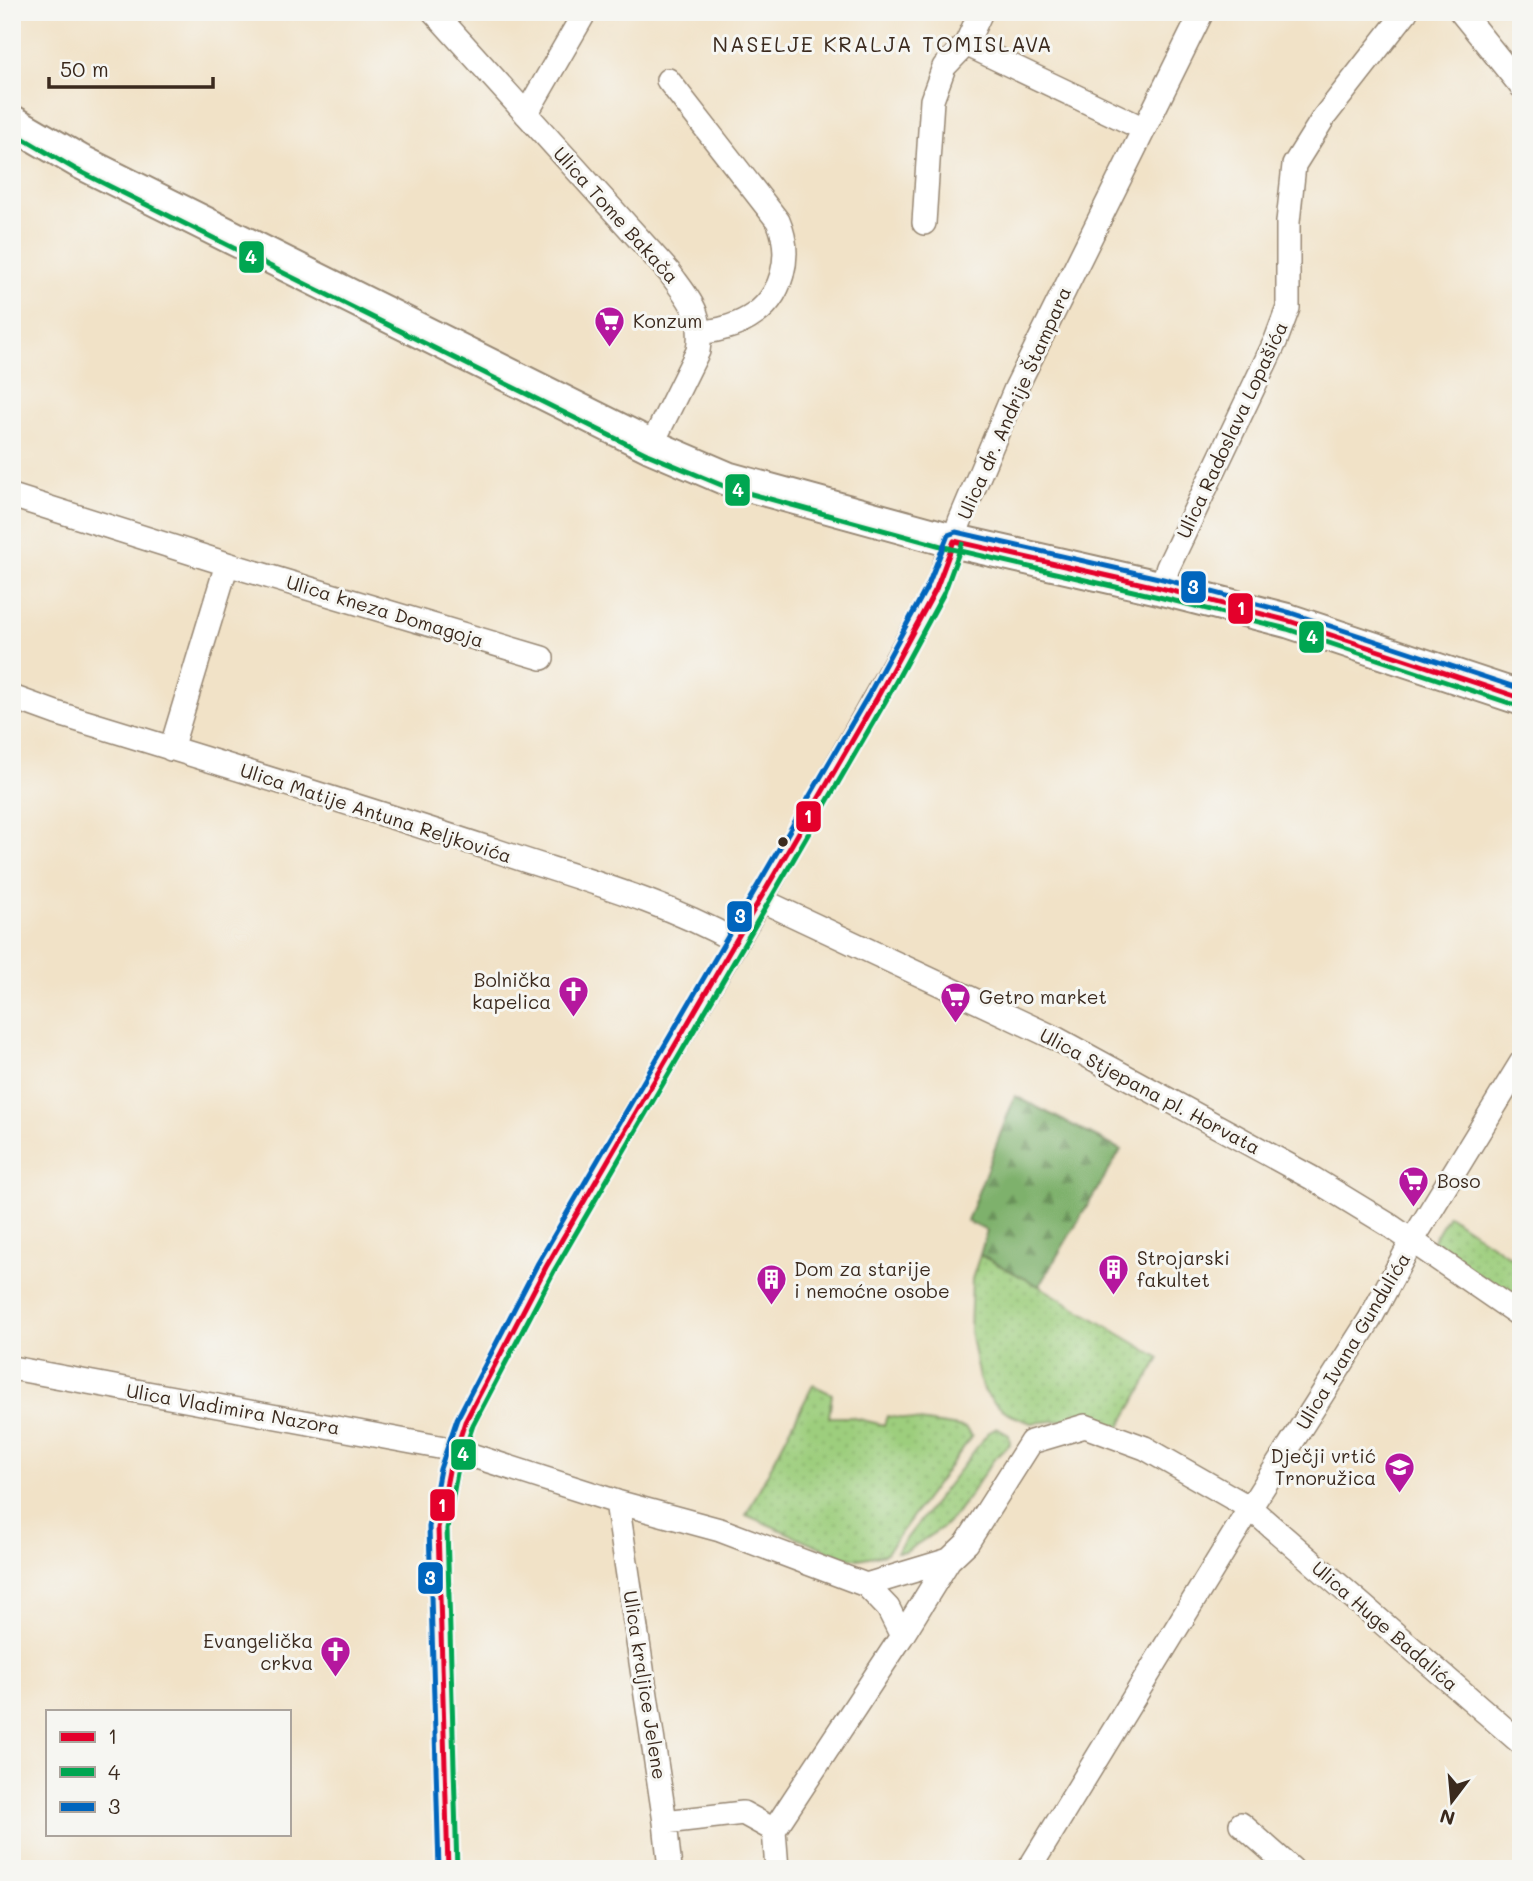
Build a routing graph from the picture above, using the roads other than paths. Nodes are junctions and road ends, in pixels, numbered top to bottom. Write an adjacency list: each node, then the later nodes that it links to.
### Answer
1 (434, 12): 10 (street, Ulica Tome Bakača)
2 (585, 12): 10 (street)
3 (981, 12): 7 (street)
4 (1202, 12): 12 (street, Ulica dr. Andrije Štampara)
5 (1406, 12): 21 (street, Ulica Radoslava Lopašića)
6 (1461, 12): 9 (street)
7 (966, 44): 12 (street); 15 (street)
8 (668, 80): 16 (street)
9 (1521, 86)
10 (526, 114): 16 (street, Ulica Tome Bakača)
11 (12, 122): 14 (main road)
12 (1144, 129): 19 (street, Ulica dr. Andrije Štampara)
13 (12, 137): 14 (main road)
14 (79, 161): 17 (main road)
15 (924, 223)
16 (701, 333): 17 (street)
17 (651, 446): 19 (main road)
18 (12, 496): 20 (street, Ulica kneza Domagoja)
19 (954, 541): 21 (main road); 26 (street, Ulica dr. Andrije Štampara)
20 (227, 564): 22 (street, Ulica kneza Domagoja); 25 (street)
21 (1161, 588): 24 (main road)
22 (542, 658)
23 (12, 697): 25 (street, Ulica Matije Antuna Reljkovića)
24 (1521, 698)
25 (171, 749): 27 (street, Ulica Matije Antuna Reljkovića)
26 (761, 900): 27 (street, Ulica dr. Andrije Štampara); 29 (street, Ulica Stjepana pl. Horvata)
27 (735, 941): 32 (street, Ulica dr. Andrije Štampara)
28 (1521, 1063): 29 (street, Ulica Ivana Gundulića)
29 (1412, 1241): 30 (street, Ulica Stjepana pl. Horvata); 34 (street, Ulica Ivana Gundulića)
30 (1521, 1316)
31 (12, 1368): 32 (street, Ulica Vladimira Nazora)
32 (455, 1450): 33 (street); 42 (street, Ulica dr. Andrije Štampara)
33 (617, 1502): 36 (street); 39 (street, Ulica kraljice Jelene)
34 (1250, 1508): 35 (street); 38 (street, Ulica Huge Badalića); 45 (street, Ulica Ivana Gundulića)
35 (949, 1560): 36 (street); 37 (street)
36 (866, 1585): 37 (street)
37 (902, 1636): 41 (street)
38 (1521, 1743)
39 (665, 1822): 41 (street); 43 (street, Ulica kraljice Jelene)
40 (1241, 1824): 46 (street)
41 (774, 1830): 44 (street)
42 (448, 1869)
43 (670, 1869)
44 (777, 1869)
45 (1029, 1869)
46 (1292, 1869)

